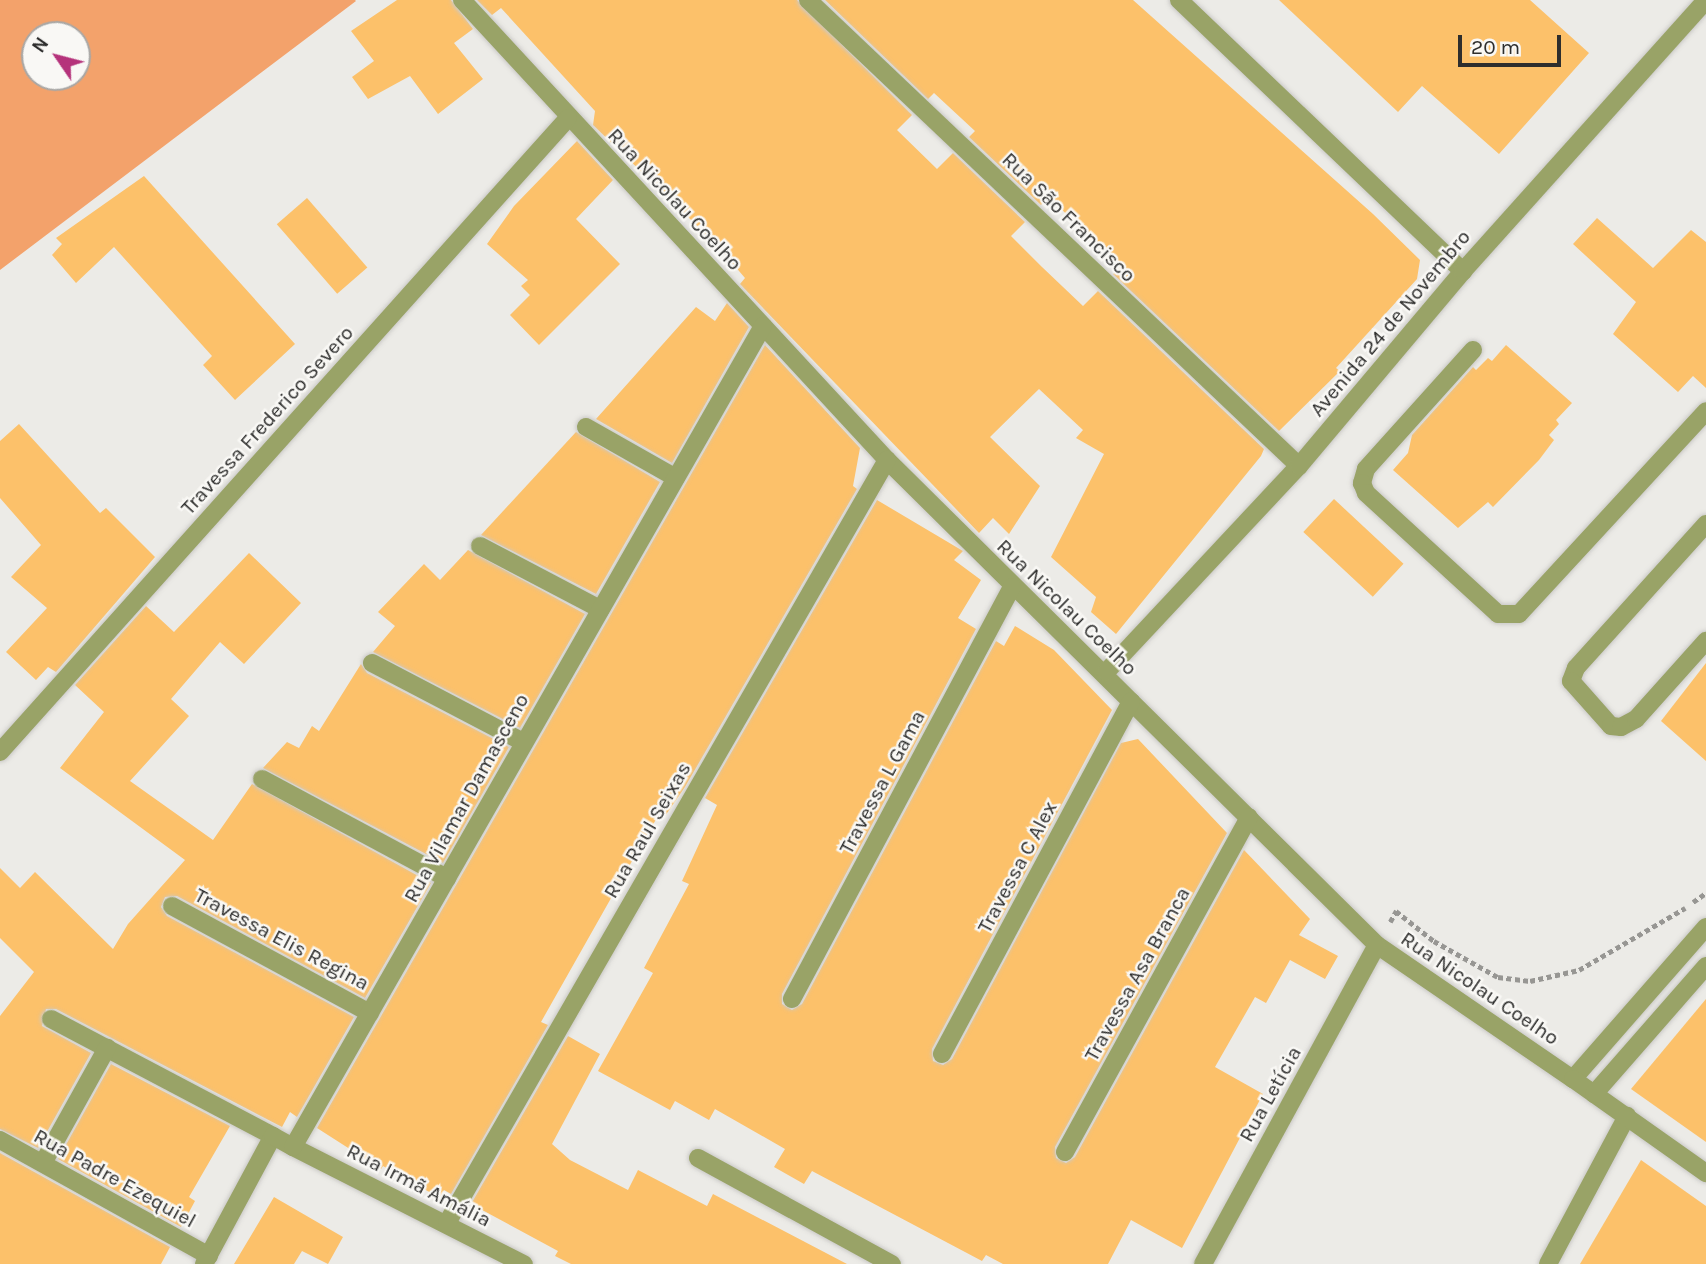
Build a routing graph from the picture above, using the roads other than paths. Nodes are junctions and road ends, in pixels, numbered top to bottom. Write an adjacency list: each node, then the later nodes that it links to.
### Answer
1 (462, 0): 5 (street, Rua Nicolau Coelho)
2 (808, 0): 12 (street, Rua São Francisco)
3 (1179, 0): 6 (street)
4 (1706, 0): 6 (street, Avenida 24 de Novembro)
5 (568, 118): 7 (street, Rua Nicolau Coelho); 23 (street, Travessa Frederico Severo)
6 (1463, 271): 12 (street, Avenida 24 de Novembro)
7 (763, 326): 11 (street, Rua Nicolau Coelho); 13 (street, Rua Vilamar Damasceno)
8 (1473, 350): 9 (street)
9 (1706, 411)
10 (586, 427): 13 (street)
11 (887, 460): 16 (street, Rua Nicolau Coelho); 46 (street, Rua Raul Seixas)
12 (1299, 466): 20 (street, Avenida 24 de Novembro)
13 (676, 478): 17 (street, Rua Vilamar Damasceno)
14 (1706, 524): 18 (street)
15 (480, 546): 17 (street)
16 (1012, 587): 20 (street, Rua Nicolau Coelho); 31 (street, Travessa L Gama)
17 (600, 609): 22 (street, Rua Vilamar Damasceno)
18 (1706, 641)
19 (372, 663): 22 (street)
20 (1106, 672): 21 (street, Rua Nicolau Coelho)
21 (1131, 701): 25 (street, Rua Nicolau Coelho); 35 (street, Travessa C Alex)
22 (523, 742): 26 (street, Rua Vilamar Damasceno)
23 (0, 752)
24 (262, 779): 26 (street)
25 (1248, 817): 29 (street, Rua Nicolau Coelho); 42 (street, Travessa Asa Branca)
26 (447, 878): 32 (street, Rua Vilamar Damasceno)
27 (172, 906): 32 (street, Travessa Elis Regina)
28 (1706, 927): 36 (street)
29 (1377, 946): 36 (street, Rua Nicolau Coelho); 50 (street, Rua Letícia)
30 (1706, 966): 37 (street)
31 (792, 999)
32 (370, 1013): 41 (street, Rua Vilamar Damasceno)
33 (51, 1019): 34 (street)
34 (107, 1048): 39 (street); 44 (street)
35 (942, 1054)
36 (1573, 1079): 37 (street, Rua Nicolau Coelho)
37 (1594, 1094): 38 (street, Rua Nicolau Coelho)
38 (1627, 1116): 45 (street, Rua Nicolau Coelho); 51 (street)
39 (272, 1136): 41 (street); 47 (street)
40 (0, 1140): 44 (street, Rua Padre Ezequiel)
41 (293, 1147): 46 (street, Rua Irmã Amália)
42 (1065, 1152)
43 (698, 1158): 49 (street)
44 (43, 1163): 47 (street, Rua Padre Ezequiel)
45 (1706, 1173)
46 (447, 1223): 48 (street, Rua Irmã Amália)
47 (207, 1260)
48 (524, 1264)
49 (892, 1264)
50 (1203, 1264)
51 (1548, 1264)

